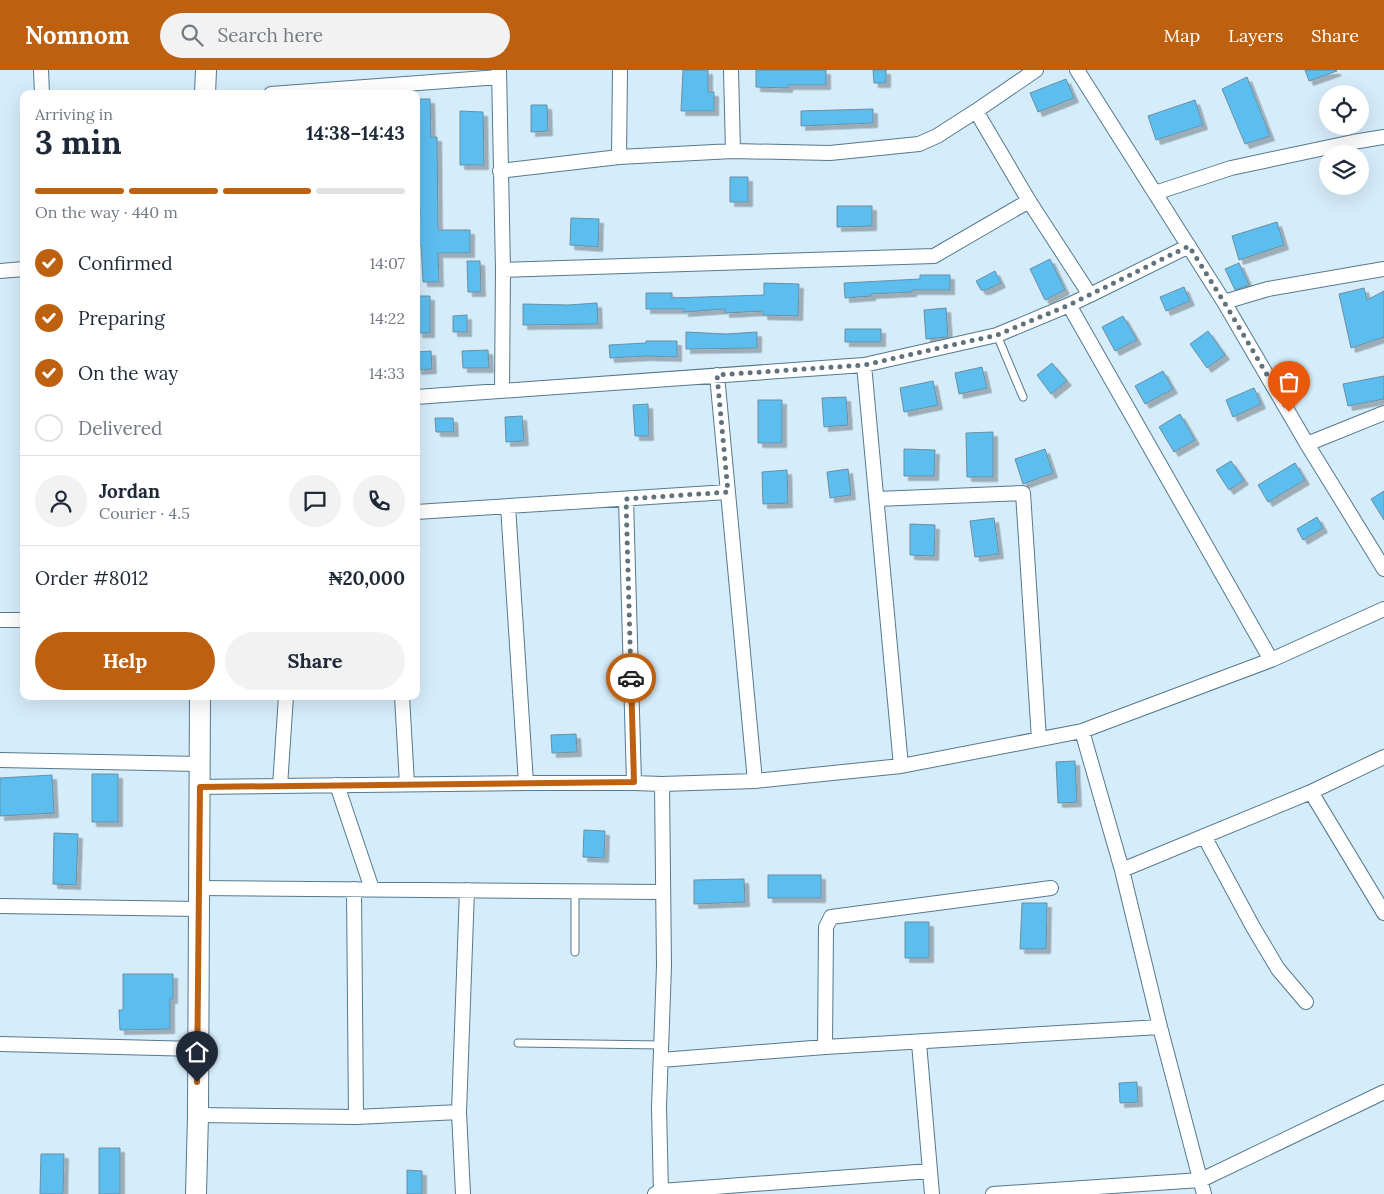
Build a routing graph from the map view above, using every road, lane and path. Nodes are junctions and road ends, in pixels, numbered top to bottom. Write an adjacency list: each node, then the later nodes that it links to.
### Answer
1 (41, 70): 8 (street)
2 (206, 70): 9 (street)
3 (620, 70): 14 (street)
4 (731, 70): 13 (street)
5 (1036, 70): 11 (street)
6 (1077, 70): 16 (street)
7 (499, 74): 10 (street); 15 (street)
8 (42, 90)
9 (205, 90)
10 (384, 90)
11 (976, 111): 13 (street); 17 (street)
12 (1384, 137): 16 (street)
13 (733, 151): 14 (street)
14 (619, 157): 15 (street)
15 (500, 171): 21 (street)
16 (1155, 193): 18 (street)
17 (1030, 201): 21 (street); 23 (street)
18 (1189, 246): 23 (street); 24 (street)
19 (20, 269): 22 (street)
20 (1384, 269): 24 (street)
21 (503, 270): 29 (street)
22 (0, 271)
23 (1090, 295): 25 (street)
24 (1224, 302): 33 (street)
25 (1069, 305): 26 (street); 43 (street)
26 (997, 335): 27 (street); 31 (lane)
27 (864, 365): 28 (street); 36 (street)
28 (717, 375): 29 (street); 34 (street)
29 (502, 391): 30 (street)
30 (420, 397)
31 (1023, 397)
32 (1384, 413): 33 (street)
33 (1308, 444): 39 (street)
34 (728, 492): 35 (street); 53 (street)
35 (626, 499): 37 (street); 54 (street)
36 (877, 499): 48 (street); 52 (street)
37 (508, 506): 38 (street); 55 (street)
38 (420, 512)
39 (1384, 569)
40 (1384, 609): 43 (street)
41 (0, 620): 42 (street)
42 (20, 620)
43 (1271, 660): 47 (street)
44 (200, 700): 51 (street)
45 (286, 700): 59 (street)
46 (402, 700): 56 (street)
47 (1082, 731): 48 (street); 63 (street)
48 (1039, 739): 52 (street)
49 (1384, 758): 61 (street)
50 (0, 760): 51 (street)
51 (200, 764): 60 (street)
52 (900, 766): 53 (street)
53 (756, 781): 57 (street)
54 (634, 782): 55 (street); 57 (street)
55 (526, 783): 56 (street)
56 (407, 784): 58 (street)
57 (662, 784): 70 (street)
58 (337, 785): 59 (street); 67 (street)
59 (280, 786): 60 (street)
60 (200, 787): 64 (street)
61 (1311, 792): 62 (street); 73 (street)
62 (1204, 836): 63 (street); 75 (street)
63 (1122, 870): 76 (street)
64 (198, 888): 66 (street); 72 (street)
65 (1051, 888): 81 (street)
66 (354, 889): 67 (street); 87 (street)
67 (372, 889): 68 (street)
68 (467, 890): 69 (street); 85 (street)
69 (575, 891): 70 (street); 74 (lane)
70 (663, 892): 80 (street)
71 (0, 906): 72 (street)
72 (198, 909): 82 (street)
73 (1384, 913)
74 (575, 952)
75 (1306, 1002)
76 (1160, 1027): 78 (street); 89 (street)
77 (518, 1043): 80 (lane)
78 (919, 1043): 81 (street); 88 (street)
79 (0, 1044): 82 (street)
80 (661, 1045): 83 (street)
81 (825, 1047): 83 (street)
82 (197, 1049): 86 (street)
83 (661, 1060): 90 (street)
84 (1384, 1092): 89 (street)
85 (459, 1112): 87 (street); 92 (street)
86 (198, 1115): 87 (street); 91 (street)
87 (356, 1117)
88 (930, 1171): 90 (street); 93 (street)
89 (1201, 1180): 94 (street); 95 (street)
90 (659, 1193)
91 (196, 1194)
92 (465, 1194)
93 (932, 1194)
94 (993, 1194)
95 (1204, 1194)

